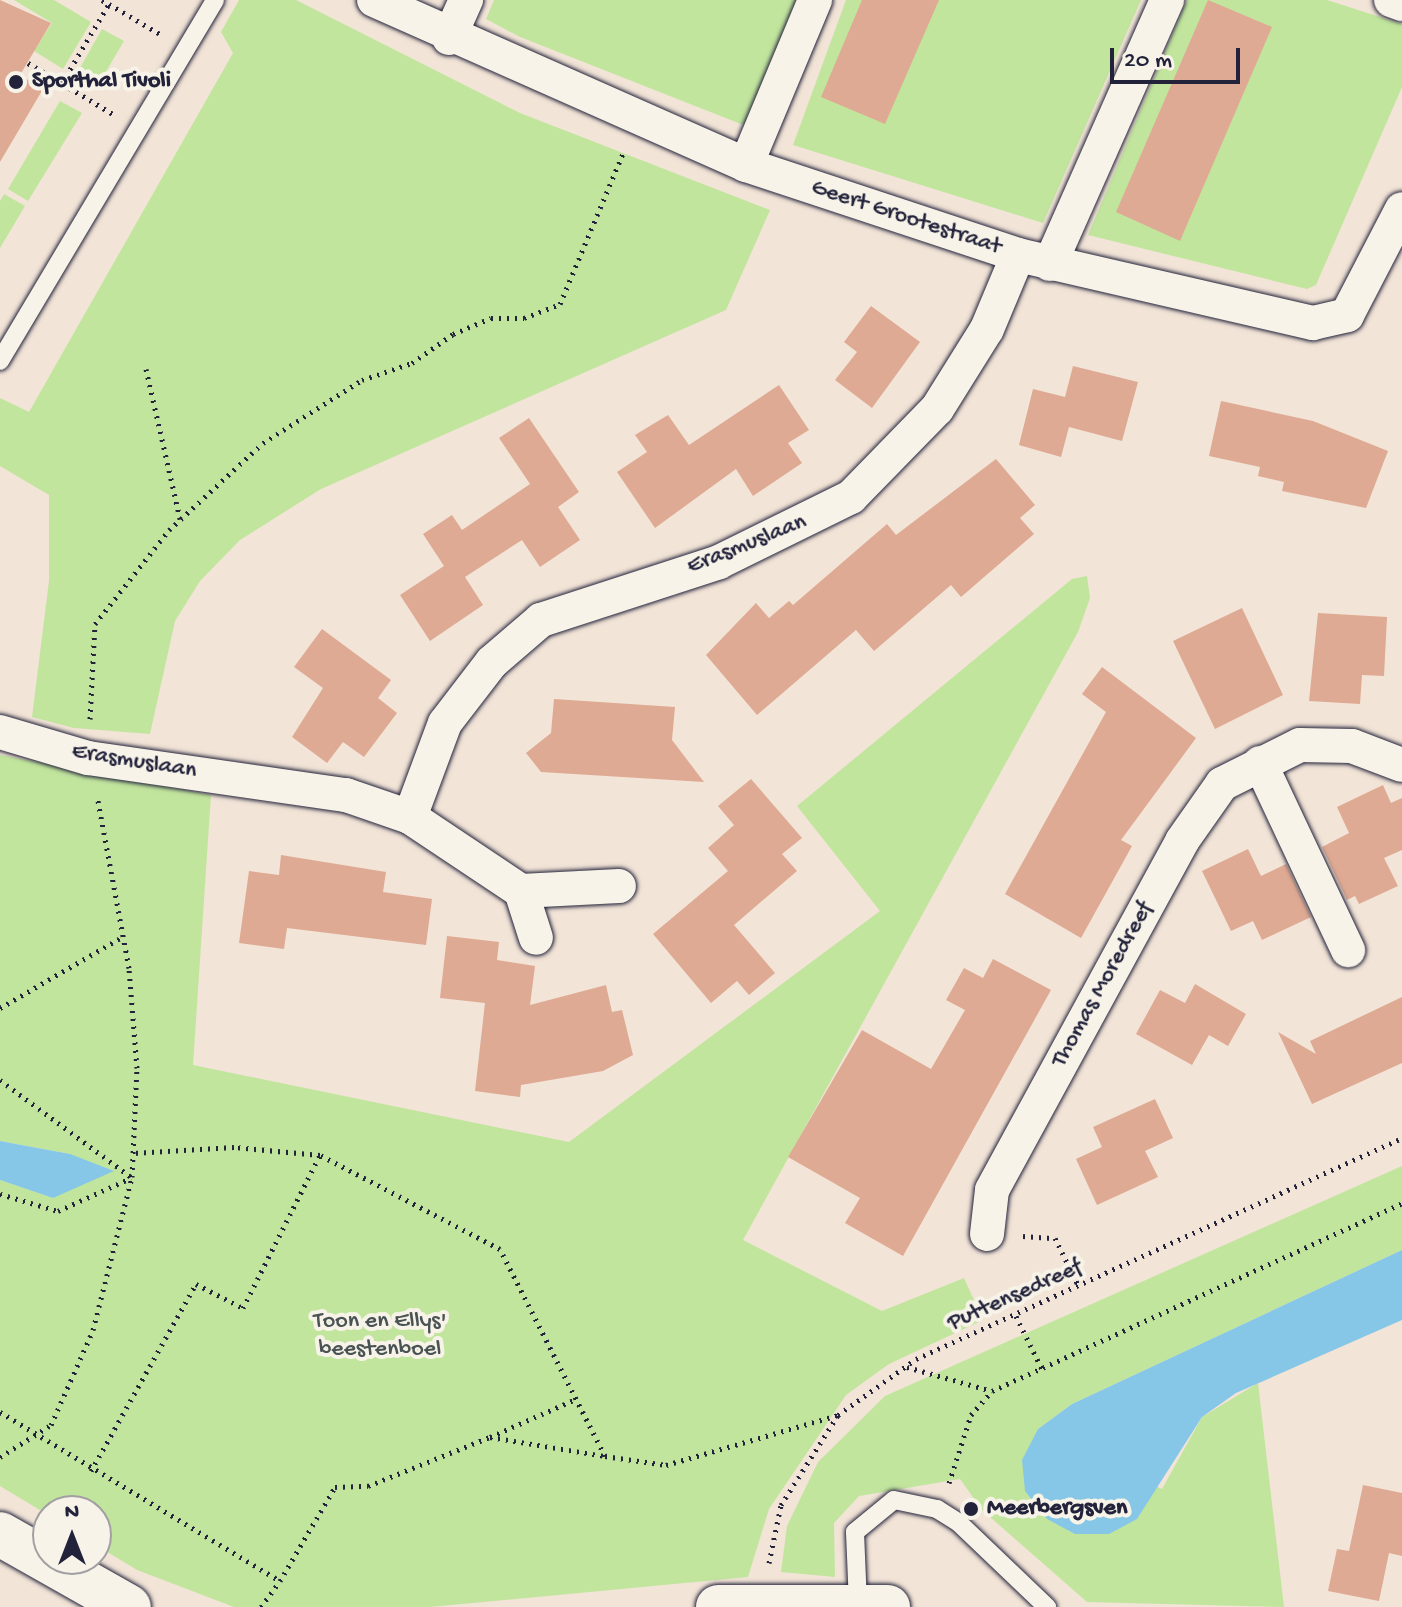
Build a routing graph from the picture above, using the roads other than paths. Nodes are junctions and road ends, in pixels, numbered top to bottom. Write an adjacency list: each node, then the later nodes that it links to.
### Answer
1 (215, 0): 12 (lane)
2 (374, 0): 8 (street, Geert Grootestraat)
3 (466, 0): 8 (street)
4 (815, 0): 9 (street)
5 (1167, 0): 11 (street, Erasmuslaan)
6 (1391, 0): 7 (street)
7 (1402, 4)
8 (449, 38): 9 (street, Geert Grootestraat)
9 (746, 165): 11 (street, Geert Grootestraat)
10 (1402, 210): 11 (street, Geert Grootestraat)
11 (1034, 259): 16 (street, Erasmuslaan)
12 (0, 361)
13 (0, 732): 16 (street, Erasmuslaan)
14 (1260, 763): 15 (street, Thomas Moredreef); 20 (street); 21 (street, Thomas Moredreef)
15 (1402, 765)
16 (410, 817): 18 (street, Erasmuslaan)
17 (619, 886): 18 (street)
18 (521, 891): 19 (street)
19 (536, 938)
20 (1348, 950)
21 (987, 1234)
22 (0, 1534): 25 (street)
23 (768, 1605): 24 (street); 26 (street)
24 (873, 1606): 27 (lane)
25 (129, 1607)
26 (718, 1607)
27 (1047, 1607)

